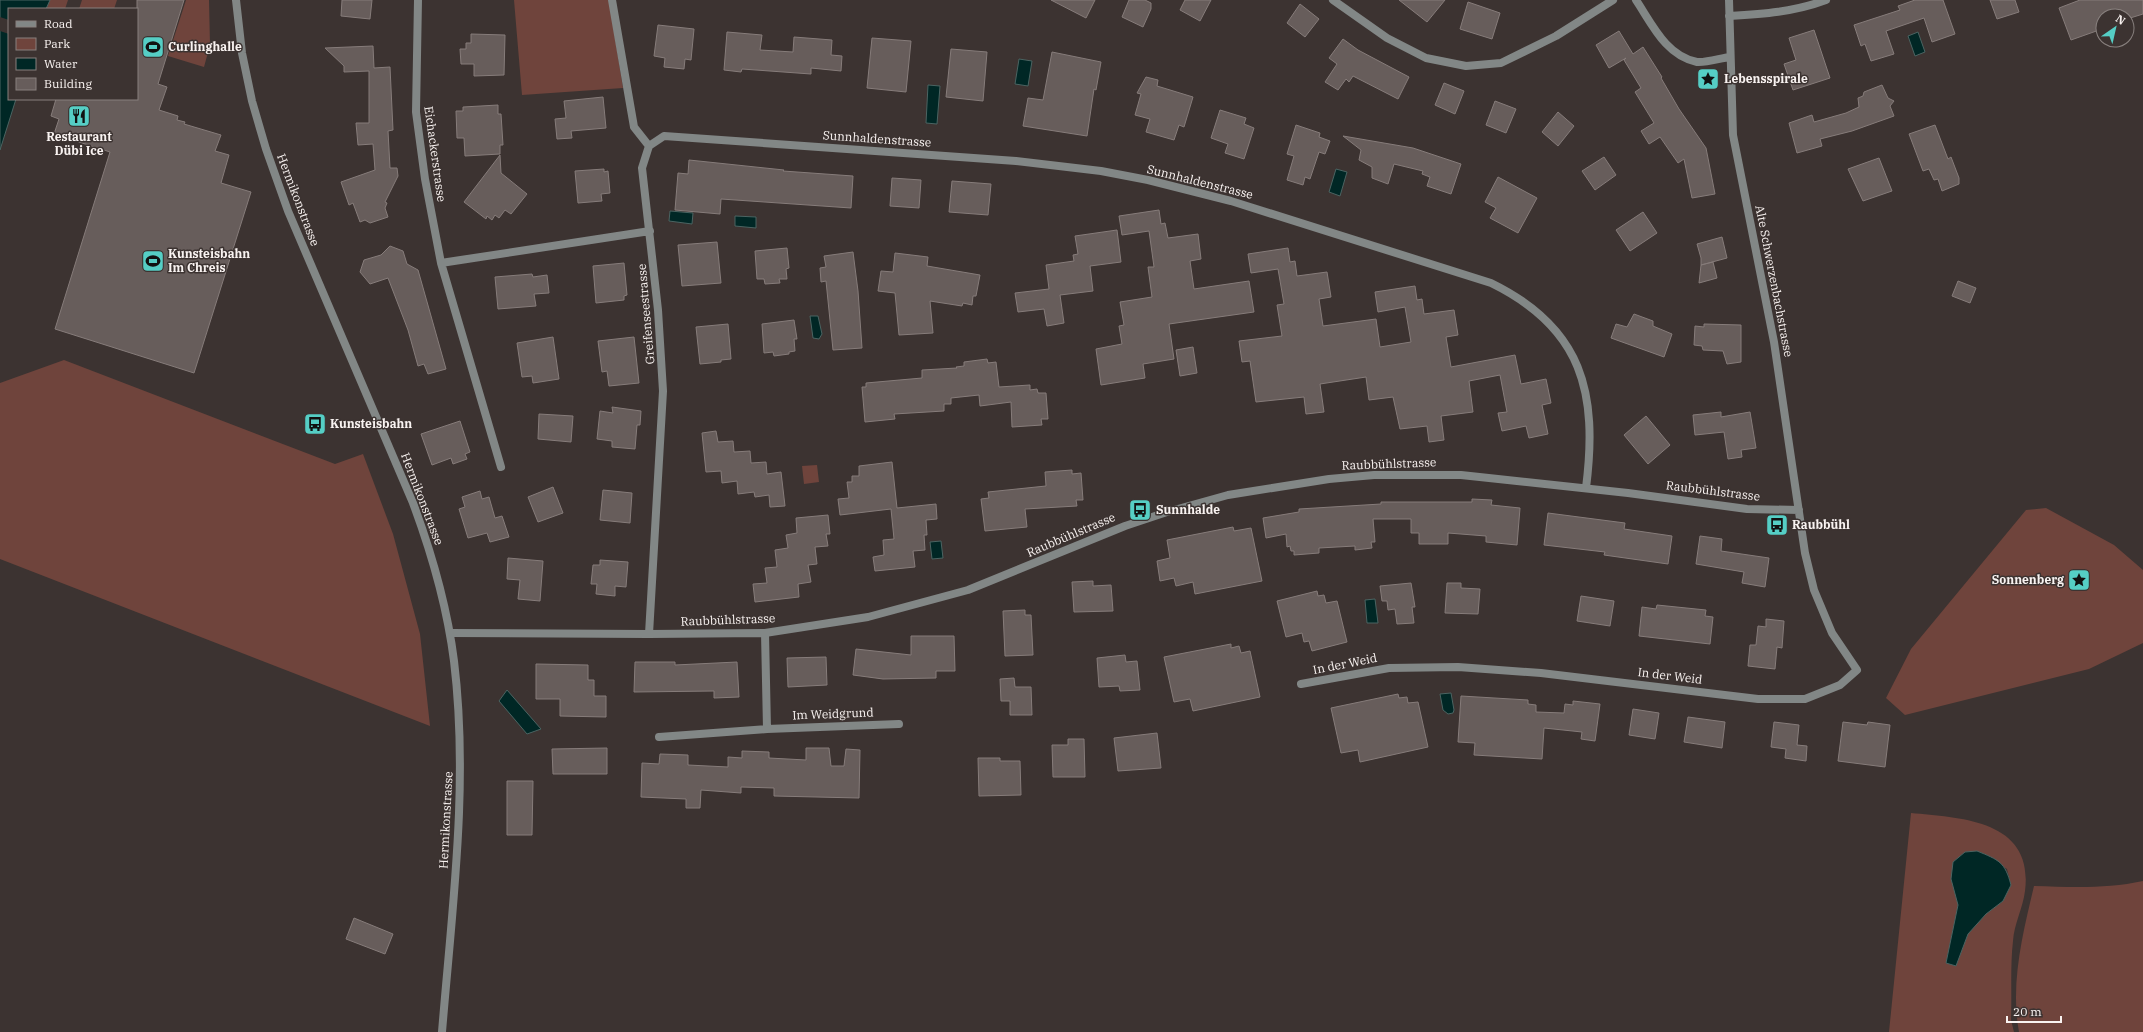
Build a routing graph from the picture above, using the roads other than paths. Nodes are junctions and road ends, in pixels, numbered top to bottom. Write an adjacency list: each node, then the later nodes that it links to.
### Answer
1 (236, 0): 17 (street, Hermikonstrasse)
2 (418, 0): 13 (street, Eichackerstrasse)
3 (612, 0): 11 (street)
4 (1334, 0): 5 (street)
5 (1613, 0)
6 (1636, 0): 10 (street)
7 (1729, 0): 9 (street, Alte Schwerzenbachstrasse)
8 (1826, 0): 9 (street)
9 (1729, 16): 10 (street, Alte Schwerzenbachstrasse)
10 (1730, 56): 16 (street, Alte Schwerzenbachstrasse)
11 (649, 146): 12 (street, Greifenseestrasse); 15 (street, Sunnhaldenstrasse)
12 (650, 231): 13 (street); 19 (street, Greifenseestrasse)
13 (441, 263): 14 (street, Eichackerstrasse)
14 (501, 467)
15 (1586, 488): 16 (street, Raubbühlstrasse); 18 (street, Raubbühlstrasse)
16 (1799, 510): 20 (street, In der Weid)
17 (450, 633): 19 (street, Raubbühlstrasse); 24 (street, Hermikonstrasse)
18 (765, 633): 19 (street, Raubbühlstrasse); 22 (street)
19 (649, 634)
20 (1301, 684)
21 (899, 724): 22 (street, Im Weidgrund)
22 (767, 729): 23 (street, Im Weidgrund)
23 (659, 737)
24 (442, 1032)

